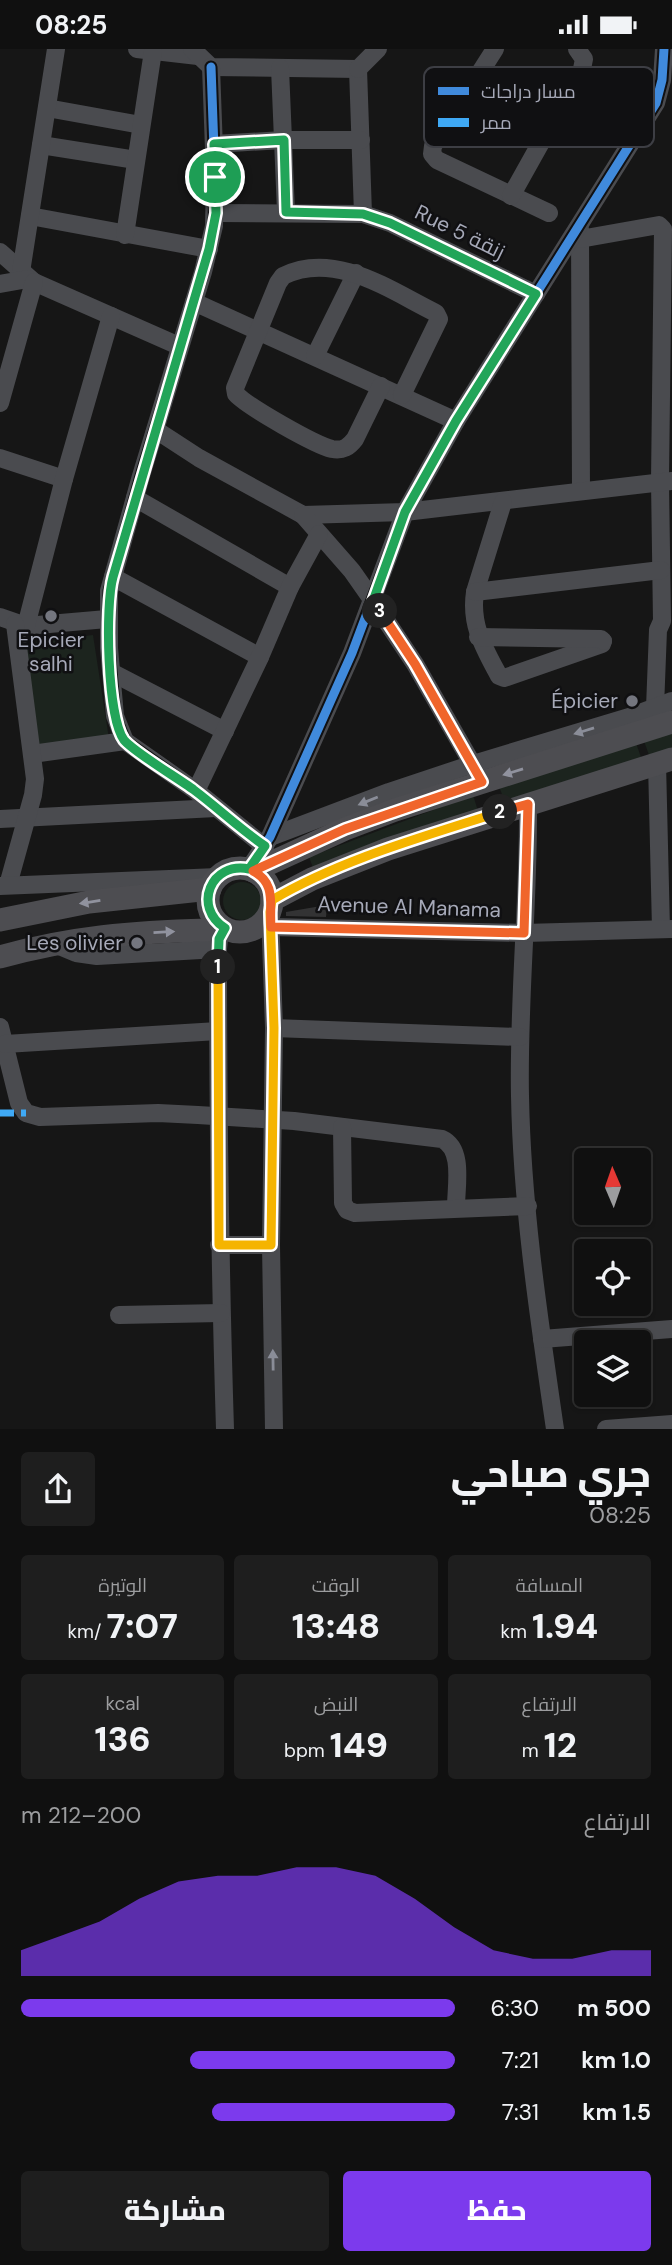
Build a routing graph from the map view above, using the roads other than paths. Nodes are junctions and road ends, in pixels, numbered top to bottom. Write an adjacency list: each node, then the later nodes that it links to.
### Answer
1 (56, 49): 13 (street)
2 (378, 49): 11 (street)
3 (495, 49): 8 (street)
4 (577, 49): 9 (street)
5 (664, 49): 12 (street)
6 (145, 50): 7 (street); 14 (street)
7 (200, 57): 10 (street); 17 (street)
8 (483, 67)
9 (582, 67)
10 (280, 68): 11 (street); 15 (street)
11 (358, 69): 16 (street)
12 (654, 106)
13 (47, 108): 14 (street); 18 (street)
14 (141, 125): 22 (street)
15 (284, 140): 16 (street); 17 (street); 24 (street)
16 (360, 141): 27 (street)
17 (214, 144): 25 (street)
18 (41, 145): 22 (street); 28 (street)
19 (433, 147): 23 (street)
20 (538, 147): 23 (street)
21 (630, 147): 29 (street)
22 (136, 160): 30 (street)
23 (511, 196): 26 (street)
24 (286, 212): 25 (street, Rue 5 زنقة); 27 (street, Rue 5 زنقة)
25 (216, 213): 31 (street)
26 (549, 213)
27 (363, 214): 36 (street, Rue 5 زنقة)
28 (30, 216): 30 (street); 34 (street)
29 (580, 230): 36 (street); 49 (street); 50 (street)
30 (125, 235): 31 (street)
31 (209, 249): 37 (street)
32 (0, 252): 34 (street)
33 (356, 274): 39 (street); 41 (street); 43 (street)
34 (28, 278): 35 (street); 38 (street); 44 (street)
35 (0, 284)
36 (536, 294): 45 (street)
37 (194, 302): 39 (street); 40 (street)
38 (111, 316): 40 (street); 48 (street)
39 (260, 331): 41 (street); 42 (street)
40 (179, 346): 46 (street)
41 (315, 356): 42 (street)
42 (381, 386): 43 (street)
43 (402, 395): 45 (street)
44 (0, 403)
45 (456, 421): 53 (street)
46 (156, 430): 51 (street); 54 (street)
47 (0, 458): 48 (street)
48 (64, 479): 62 (street)
49 (666, 481): 50 (street); 57 (street)
50 (581, 491): 52 (street)
51 (135, 498): 56 (street); 58 (street)
52 (503, 502): 53 (street); 59 (street)
53 (405, 512): 54 (street); 60 (street)
54 (303, 515): 55 (street)
55 (320, 534): 58 (street); 60 (street)
56 (113, 577): 61 (street); 64 (street)
57 (665, 580): 59 (street); 66 (street)
58 (290, 587): 64 (street)
59 (475, 592): 63 (street)
60 (373, 601): 71 (street); 78 (street)
61 (107, 619): 62 (street); 65 (street)
62 (14, 623): 69 (street)
63 (478, 637): 63 (street)
64 (261, 657): 67 (street)
65 (111, 672): 67 (street); 68 (street)
66 (666, 714): 71 (main road, one-way to 71)
67 (225, 731): 72 (street)
68 (125, 741): 69 (street); 72 (street)
69 (32, 754): 75 (street)
70 (664, 761): 73 (main road); 84 (street)
71 (477, 773): 78 (street, one-way to 78); 79 (main road)
72 (196, 791): 74 (street)
73 (528, 804): 82 (main road); 85 (street)
74 (216, 808): 75 (street); 78 (street)
75 (27, 818): 76 (street); 81 (street)
76 (0, 819)
77 (669, 826): 84 (street)
78 (267, 842): 79 (street)
79 (251, 870): 80 (main road); 82 (main road)
80 (214, 883): 81 (street); 83 (main road, one-way to 83); 86 (main road)
81 (4, 886)
82 (271, 913): 85 (street, Avenue Al Manama); 86 (main road); 88 (street)
83 (0, 920)
84 (668, 929): 85 (street, Avenue Al Manama)
85 (524, 933): 91 (street)
86 (221, 934): 87 (main road, one-way to 86); 89 (street)
87 (0, 957)
88 (274, 1028): 91 (street); 93 (street)
89 (218, 1031): 90 (street); 92 (street)
90 (3, 1035): 92 (street)
91 (520, 1037): 95 (street)
92 (219, 1118): 93 (street); 97 (street)
93 (274, 1119): 94 (street); 98 (street)
94 (342, 1127): 96 (street); 96 (street)
95 (528, 1206): 96 (street); 102 (street)
96 (456, 1207)
97 (219, 1245): 98 (street); 99 (street)
98 (271, 1245): 105 (street, one-way to 98)
99 (221, 1313): 100 (street); 104 (street)
100 (119, 1315)
101 (672, 1329): 102 (street)
102 (542, 1339): 106 (street)
103 (672, 1424): 107 (street)
104 (225, 1429)
105 (274, 1429)
106 (555, 1429)
107 (606, 1429)

